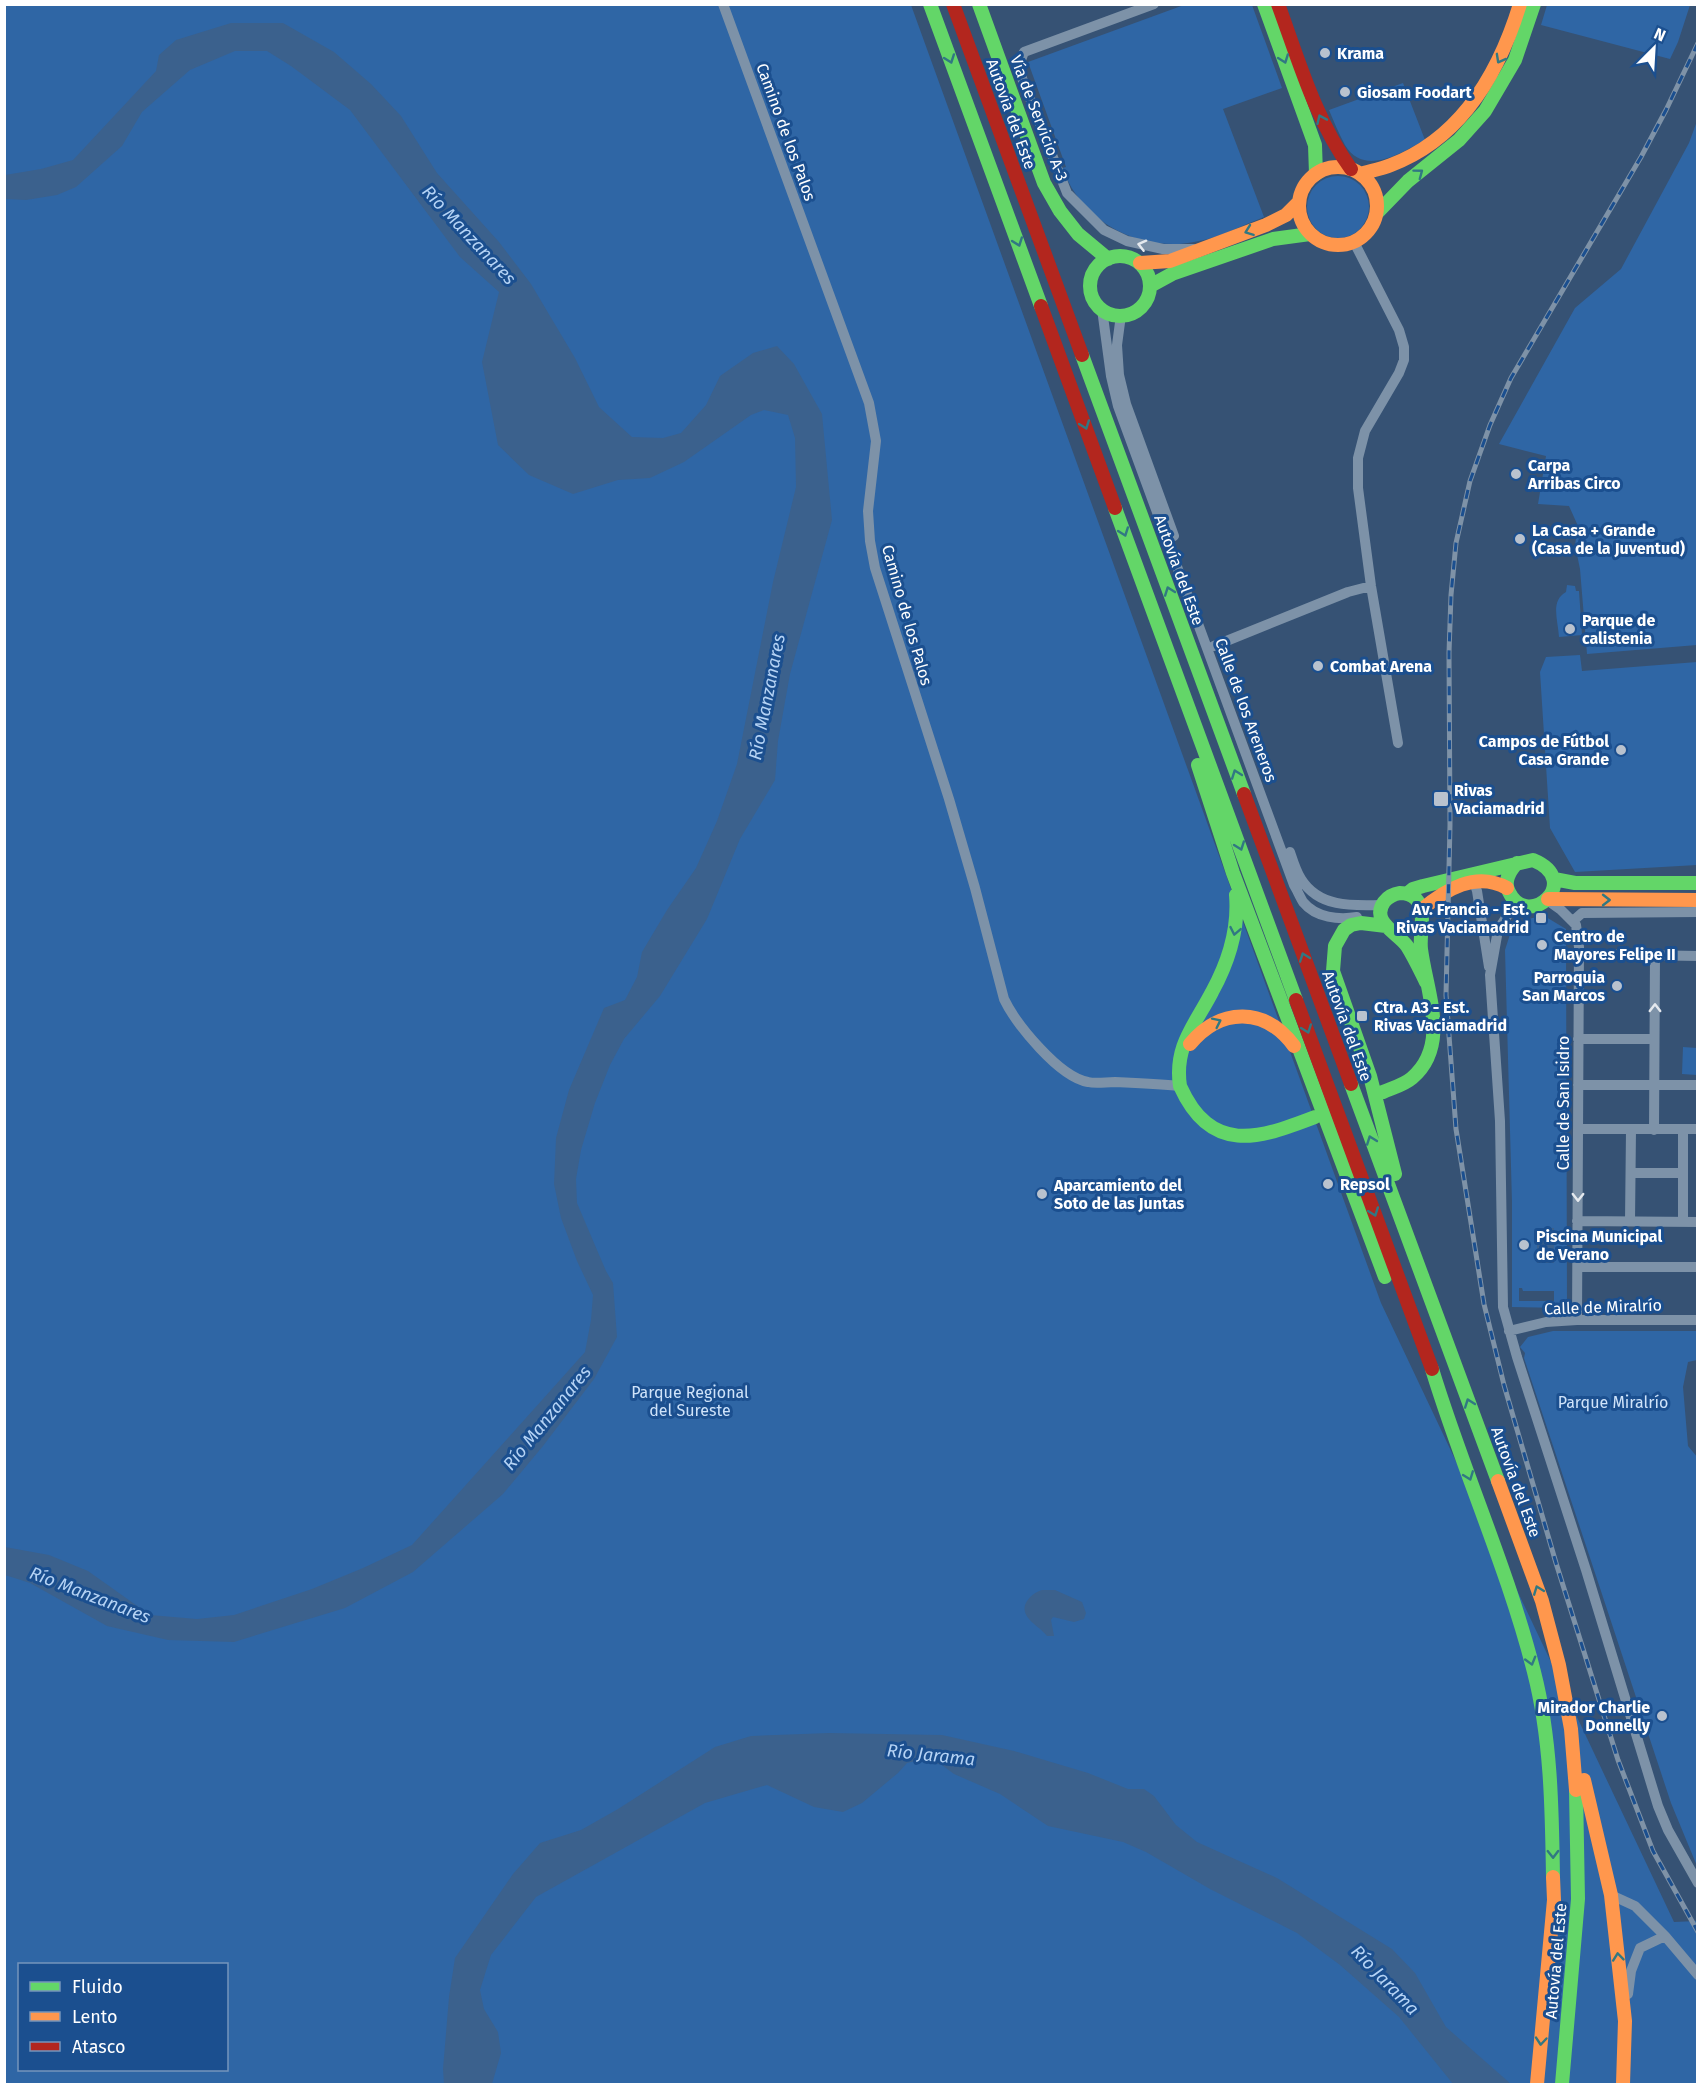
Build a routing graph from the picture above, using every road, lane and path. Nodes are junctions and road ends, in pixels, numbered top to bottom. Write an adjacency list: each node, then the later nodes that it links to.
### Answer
1 (723, 4): 51 (street, Camino de los Palos)
2 (930, 4): 24 (main road, Autovía del Este, one-way to 24)
3 (953, 4): 65 (main road, Autovía del Este, one-way to 3)
4 (979, 4): 17 (main road, Vía de Servicio A-3)
5 (1154, 4): 16 (street, one-way to 5)
6 (1264, 4): 11 (main road, one-way to 11)
7 (1278, 4): 10 (main road, one-way to 7)
8 (1520, 4): 10 (main road, one-way to 10)
9 (1534, 4): 13 (main road, one-way to 9)
10 (1356, 172): 11 (main road); 13 (main road)
11 (1316, 174): 12 (main road)
12 (1299, 202): 14 (main road); 16 (main road, one-way to 16)
13 (1377, 213): 15 (main road)
14 (1310, 234): 15 (main road); 19 (main road)
15 (1354, 242): 22 (street)
16 (1200, 249): 18 (main road)
17 (1108, 259): 18 (main road); 20 (main road)
18 (1140, 264): 19 (main road)
19 (1150, 286): 21 (main road)
20 (1102, 309): 21 (main road); 38 (street, Calle de los Areneros)
21 (1120, 315): 23 (street, Calle de los Areneros)
22 (1371, 586): 23 (street); 25 (street)
23 (1214, 646): 38 (street, Calle de los Areneros)
24 (1175, 673): 27 (main road); 71 (main road, Autovía del Este, one-way to 71)
25 (1398, 743)
26 (1517, 863): 28 (main road); 31 (main road); 32 (main road)
27 (1233, 873): 47 (main road); 51 (main road, one-way to 51)
28 (1554, 879): 30 (main road); 33 (main road)
29 (1474, 882): 31 (main road); 37 (main road); 43 (street)
30 (1698, 883)
31 (1508, 888): 35 (main road)
32 (1407, 894): 37 (main road); 38 (main road)
33 (1547, 899): 34 (main road, one-way to 34); 35 (main road); 39 (street)
34 (1698, 900)
35 (1516, 902): 43 (street)
36 (1698, 912): 39 (street)
37 (1420, 916): 38 (main road); 44 (main road)
38 (1387, 921): 44 (main road); 65 (main road)
39 (1573, 921): 40 (street, Calle de San Isidro)
40 (1578, 954): 41 (street); 45 (street, Calle de San Isidro)
41 (1655, 956): 42 (street); 46 (street, one-way to 41)
42 (1698, 956)
43 (1490, 975): 70 (street)
44 (1426, 982): 52 (main road)
45 (1578, 1039): 46 (street); 48 (street, Calle de San Isidro)
46 (1654, 1040): 49 (street)
47 (1305, 1065): 51 (main road, one-way to 47); 71 (main road)
48 (1578, 1085): 49 (street); 54 (street, Calle de San Isidro)
49 (1653, 1085): 50 (street); 58 (street)
50 (1698, 1085)
51 (1180, 1086): 53 (main road)
52 (1383, 1092)
53 (1315, 1117)
54 (1578, 1129): 57 (street); 61 (street, Calle de San Isidro, one-way to 61)
55 (1683, 1129): 56 (street); 58 (street); 60 (street)
56 (1698, 1129)
57 (1631, 1130): 58 (street); 59 (street)
58 (1654, 1130)
59 (1631, 1173): 60 (street); 62 (street)
60 (1683, 1173): 63 (street)
61 (1577, 1221): 62 (street); 66 (street, Calle de San Isidro)
62 (1630, 1221): 63 (street)
63 (1683, 1222): 64 (street)
64 (1698, 1222)
65 (1407, 1234): 72 (main road, Autovía del Este, one-way to 65)
66 (1578, 1266): 67 (street); 68 (street, Calle de San Isidro)
67 (1698, 1267)
68 (1577, 1320): 69 (street, Calle de Miralrío); 70 (street, Calle de Miralrío)
69 (1698, 1320)
70 (1509, 1331): 73 (street)
71 (1448, 1422): 79 (main road, Autovía del Este, one-way to 79)
72 (1571, 1729): 74 (main road); 80 (main road, Autovía del Este)
73 (1698, 1883)
74 (1611, 1895): 75 (street); 77 (main road, one-way to 74)
75 (1665, 1936): 76 (street); 77 (street)
76 (1698, 1976)
77 (1625, 2021): 78 (main road)
78 (1623, 2081)
79 (1537, 2085)
80 (1562, 2085)

